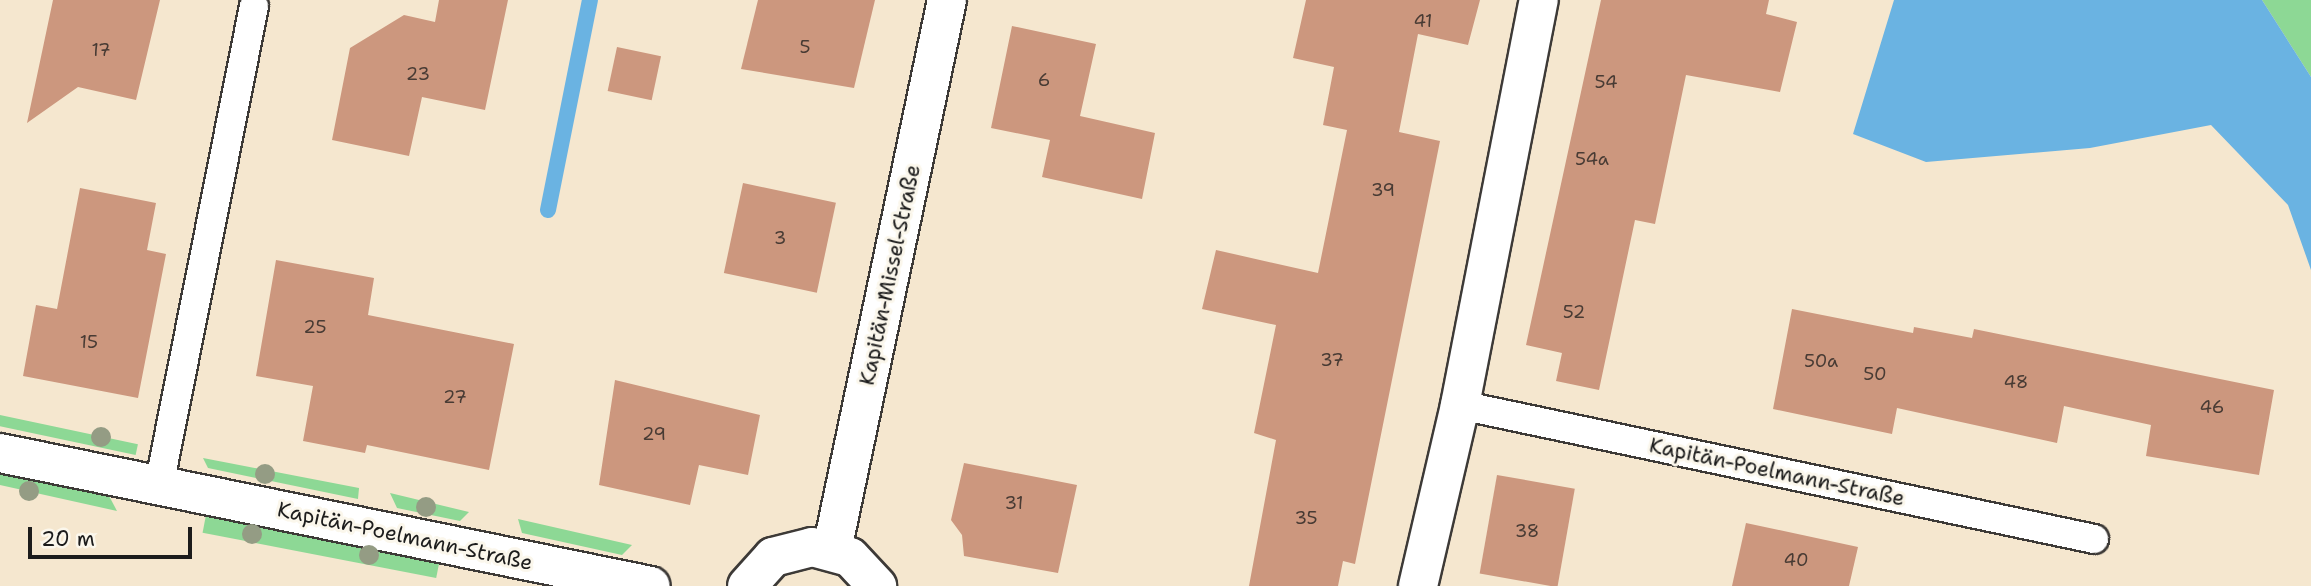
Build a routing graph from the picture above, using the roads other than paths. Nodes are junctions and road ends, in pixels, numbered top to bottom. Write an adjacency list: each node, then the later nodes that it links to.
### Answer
1 (947, 0): 8 (street, Kapitän-Missel-Straße)
2 (1539, 0): 4 (street)
3 (254, 6): 6 (lane)
4 (1460, 405): 7 (lane, Kapitän-Poelmann-Straße); 12 (street)
5 (0, 453): 6 (street, Kapitän-Poelmann-Straße)
6 (159, 486): 9 (street, Kapitän-Poelmann-Straße)
7 (2094, 539)
8 (832, 550): 10 (street); 11 (street)
9 (651, 586)
10 (747, 586)
11 (877, 586)
12 (1418, 586)

